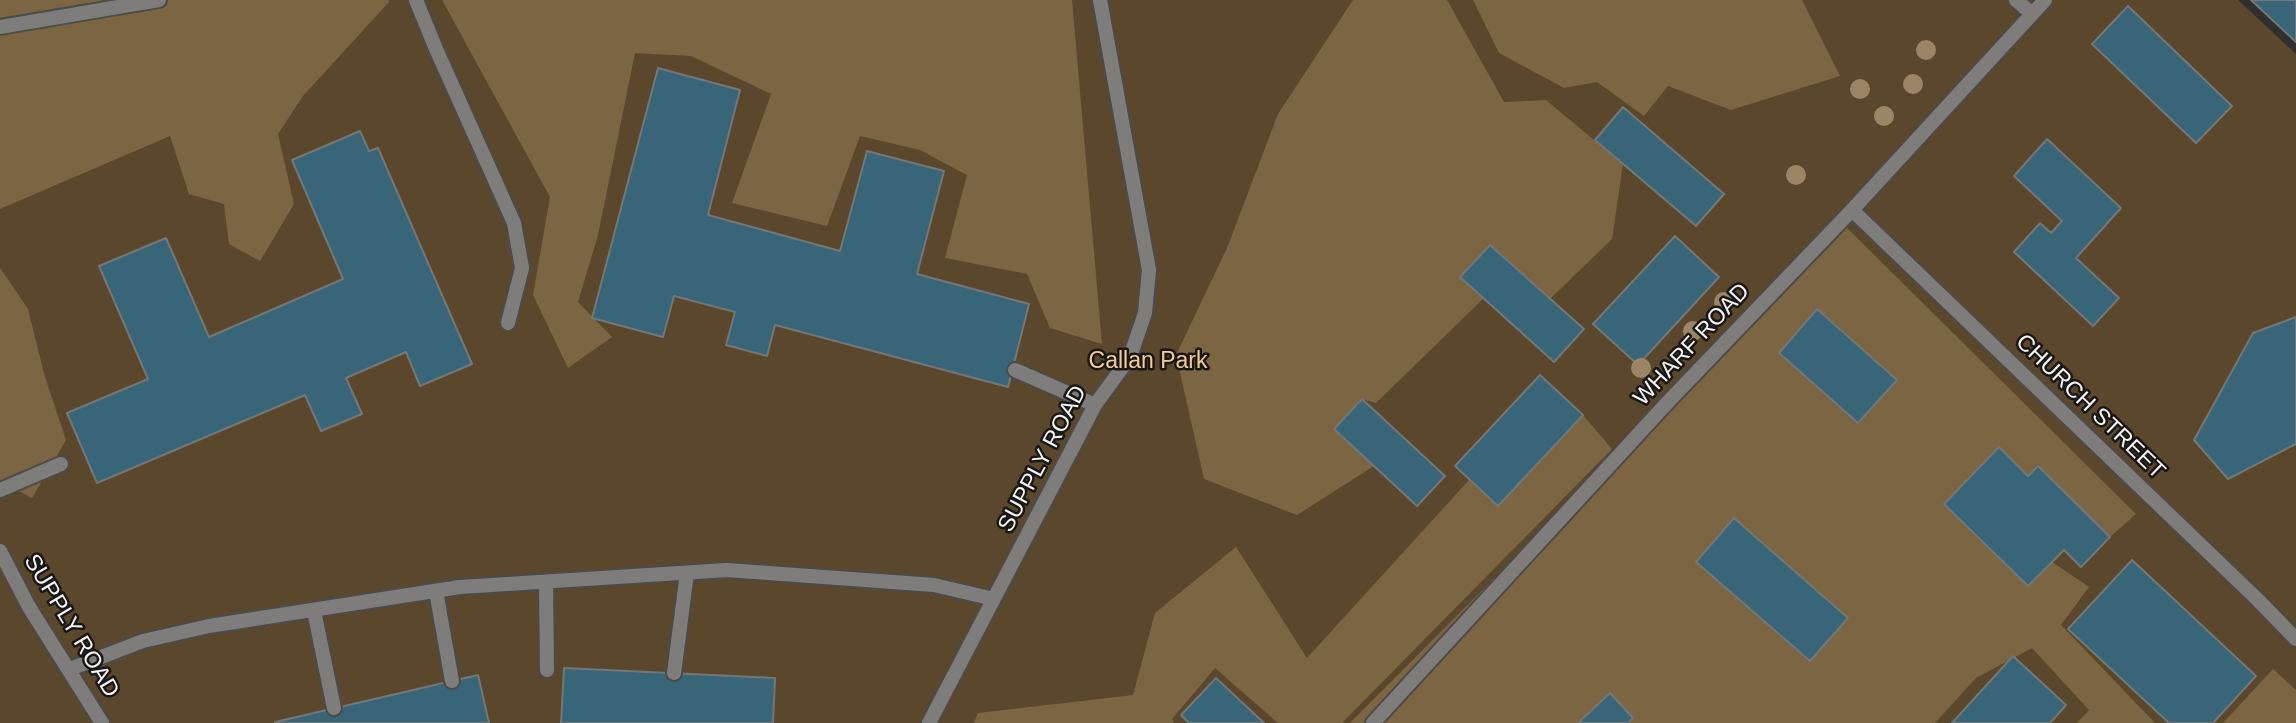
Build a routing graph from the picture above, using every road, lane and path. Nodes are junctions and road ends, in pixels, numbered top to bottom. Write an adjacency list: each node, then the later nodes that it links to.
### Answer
1 (159, 0): 7 (street)
2 (416, 0): 9 (street)
3 (1100, 0): 11 (street, SUPPLY ROAD)
4 (2016, 0): 6 (street)
5 (2045, 0): 6 (street, WHARF ROAD)
6 (2032, 14): 8 (street, WHARF ROAD)
7 (0, 27)
8 (1852, 209): 20 (street, CHURCH STREET); 28 (street, WHARF ROAD)
9 (508, 323)
10 (1015, 370): 11 (street)
11 (1095, 405): 18 (street, SUPPLY ROAD)
12 (61, 464): 13 (street)
13 (0, 490)
14 (0, 551): 21 (street, SUPPLY ROAD)
15 (687, 573): 16 (street); 18 (street); 23 (street)
16 (546, 582): 17 (street); 22 (street)
17 (436, 591): 19 (street); 24 (street)
18 (994, 599): 27 (street, SUPPLY ROAD)
19 (314, 611): 21 (street); 25 (street)
20 (2296, 639)
21 (70, 669): 26 (street, SUPPLY ROAD)
22 (547, 670)
23 (674, 673)
24 (452, 681)
25 (334, 708)
26 (102, 723)
27 (929, 723)
28 (1373, 723)

